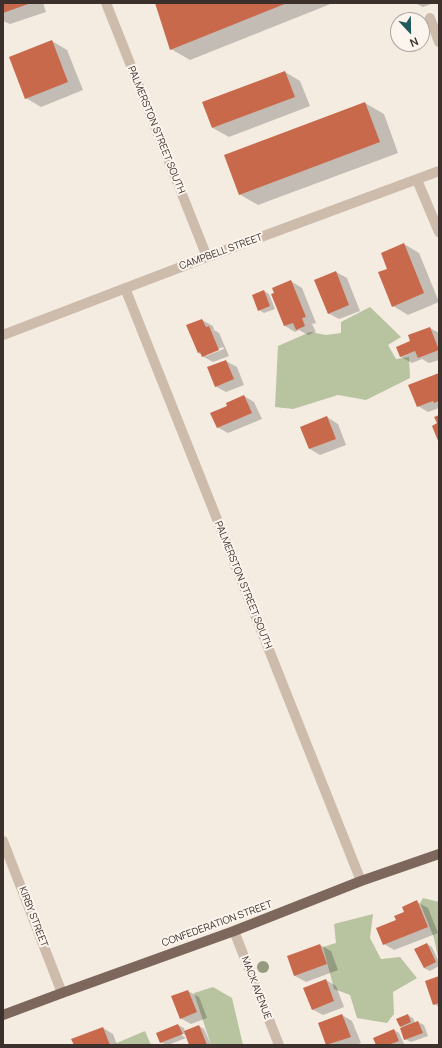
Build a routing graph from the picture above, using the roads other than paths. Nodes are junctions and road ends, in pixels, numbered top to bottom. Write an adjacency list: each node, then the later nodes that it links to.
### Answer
1 (106, 3): 7 (street, PALMERSTON STREET SOUTH)
2 (430, 18): 3 (street)
3 (439, 42)
4 (439, 171): 5 (street, CAMPBELL STREET)
5 (417, 180): 6 (street); 7 (street, CAMPBELL STREET)
6 (439, 232)
7 (207, 257): 8 (street, CAMPBELL STREET)
8 (125, 288): 9 (street, CAMPBELL STREET); 12 (street, PALMERSTON STREET SOUTH)
9 (3, 335)
10 (3, 841): 14 (street, KIRBY STREET)
11 (439, 854): 12 (main road, CONFEDERATION STREET)
12 (361, 881): 13 (main road, CONFEDERATION STREET)
13 (234, 931): 14 (main road, CONFEDERATION STREET); 16 (street, MACK AVENUE)
14 (62, 993): 15 (main road, CONFEDERATION STREET)
15 (3, 1015)
16 (278, 1045)

